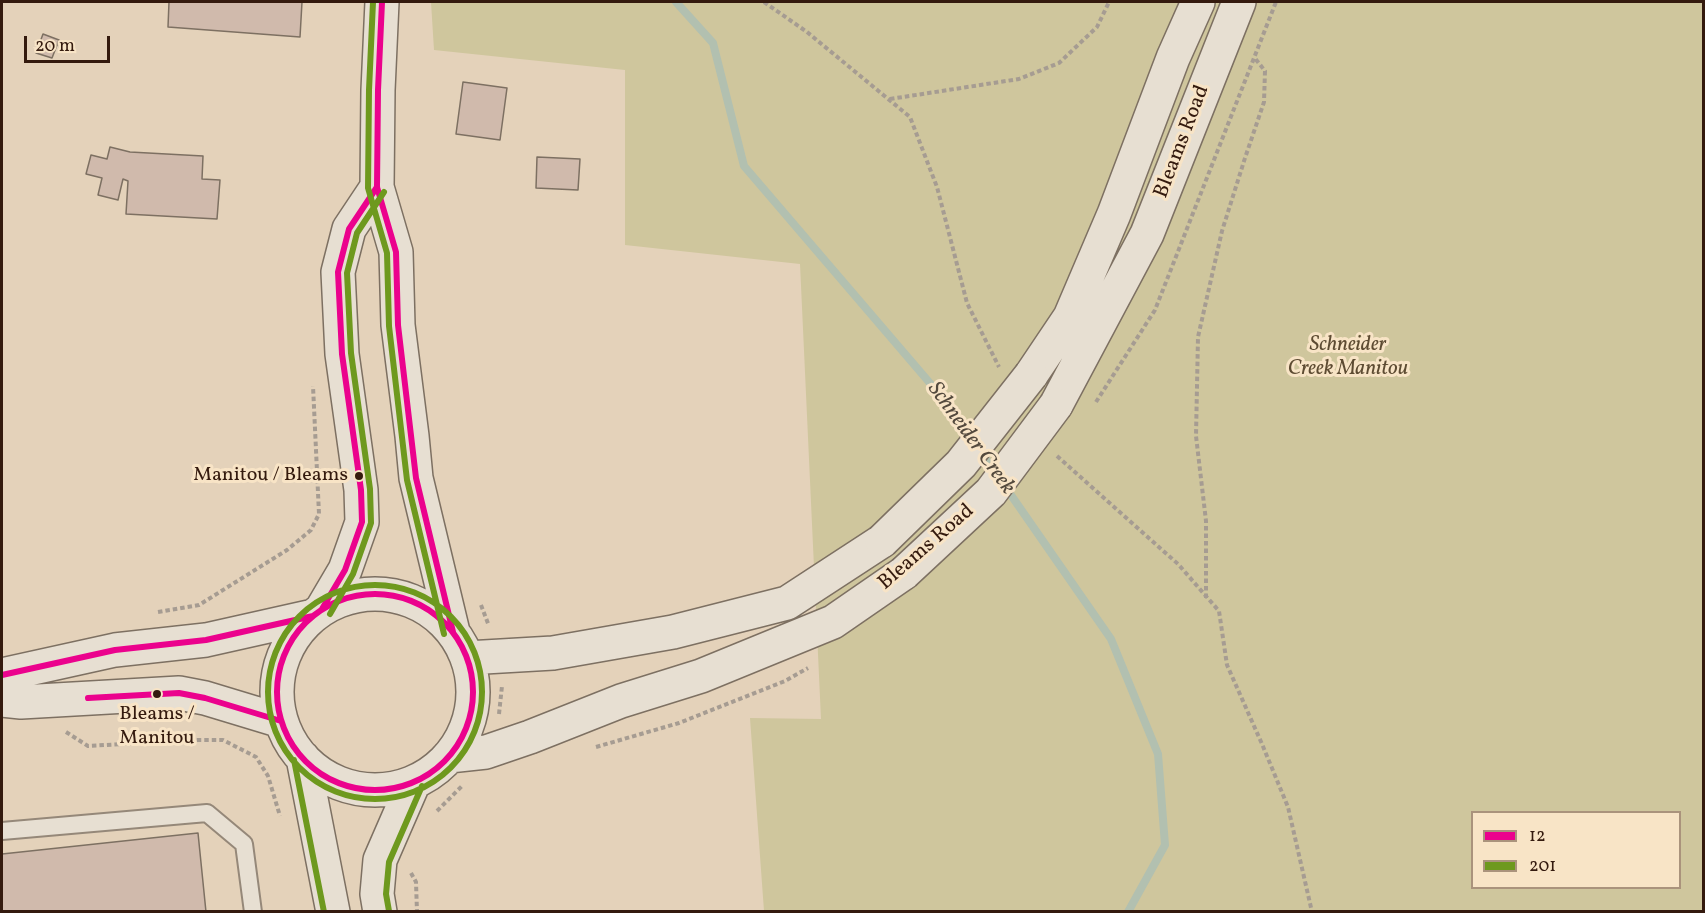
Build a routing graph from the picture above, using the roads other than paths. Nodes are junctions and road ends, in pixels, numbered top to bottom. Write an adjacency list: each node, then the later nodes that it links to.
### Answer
1 (382, 2): 4 (main road)
2 (1198, 2): 6 (main road, Bleams Road, bridge)
3 (1239, 2): 10 (main road, Bleams Road, bridge)
4 (377, 187): 5 (main road); 6 (main road)
5 (318, 612): 6 (main road); 7 (main road); 9 (main road)
6 (472, 649): 10 (main road)
7 (2, 675)
8 (2, 700): 9 (main road)
9 (281, 721): 11 (main road)
10 (449, 756): 12 (main road)
11 (303, 758): 12 (main road); 15 (main road)
12 (414, 782): 16 (main road)
13 (2, 831): 14 (lane)
14 (253, 912)
15 (333, 912)
16 (380, 912)

